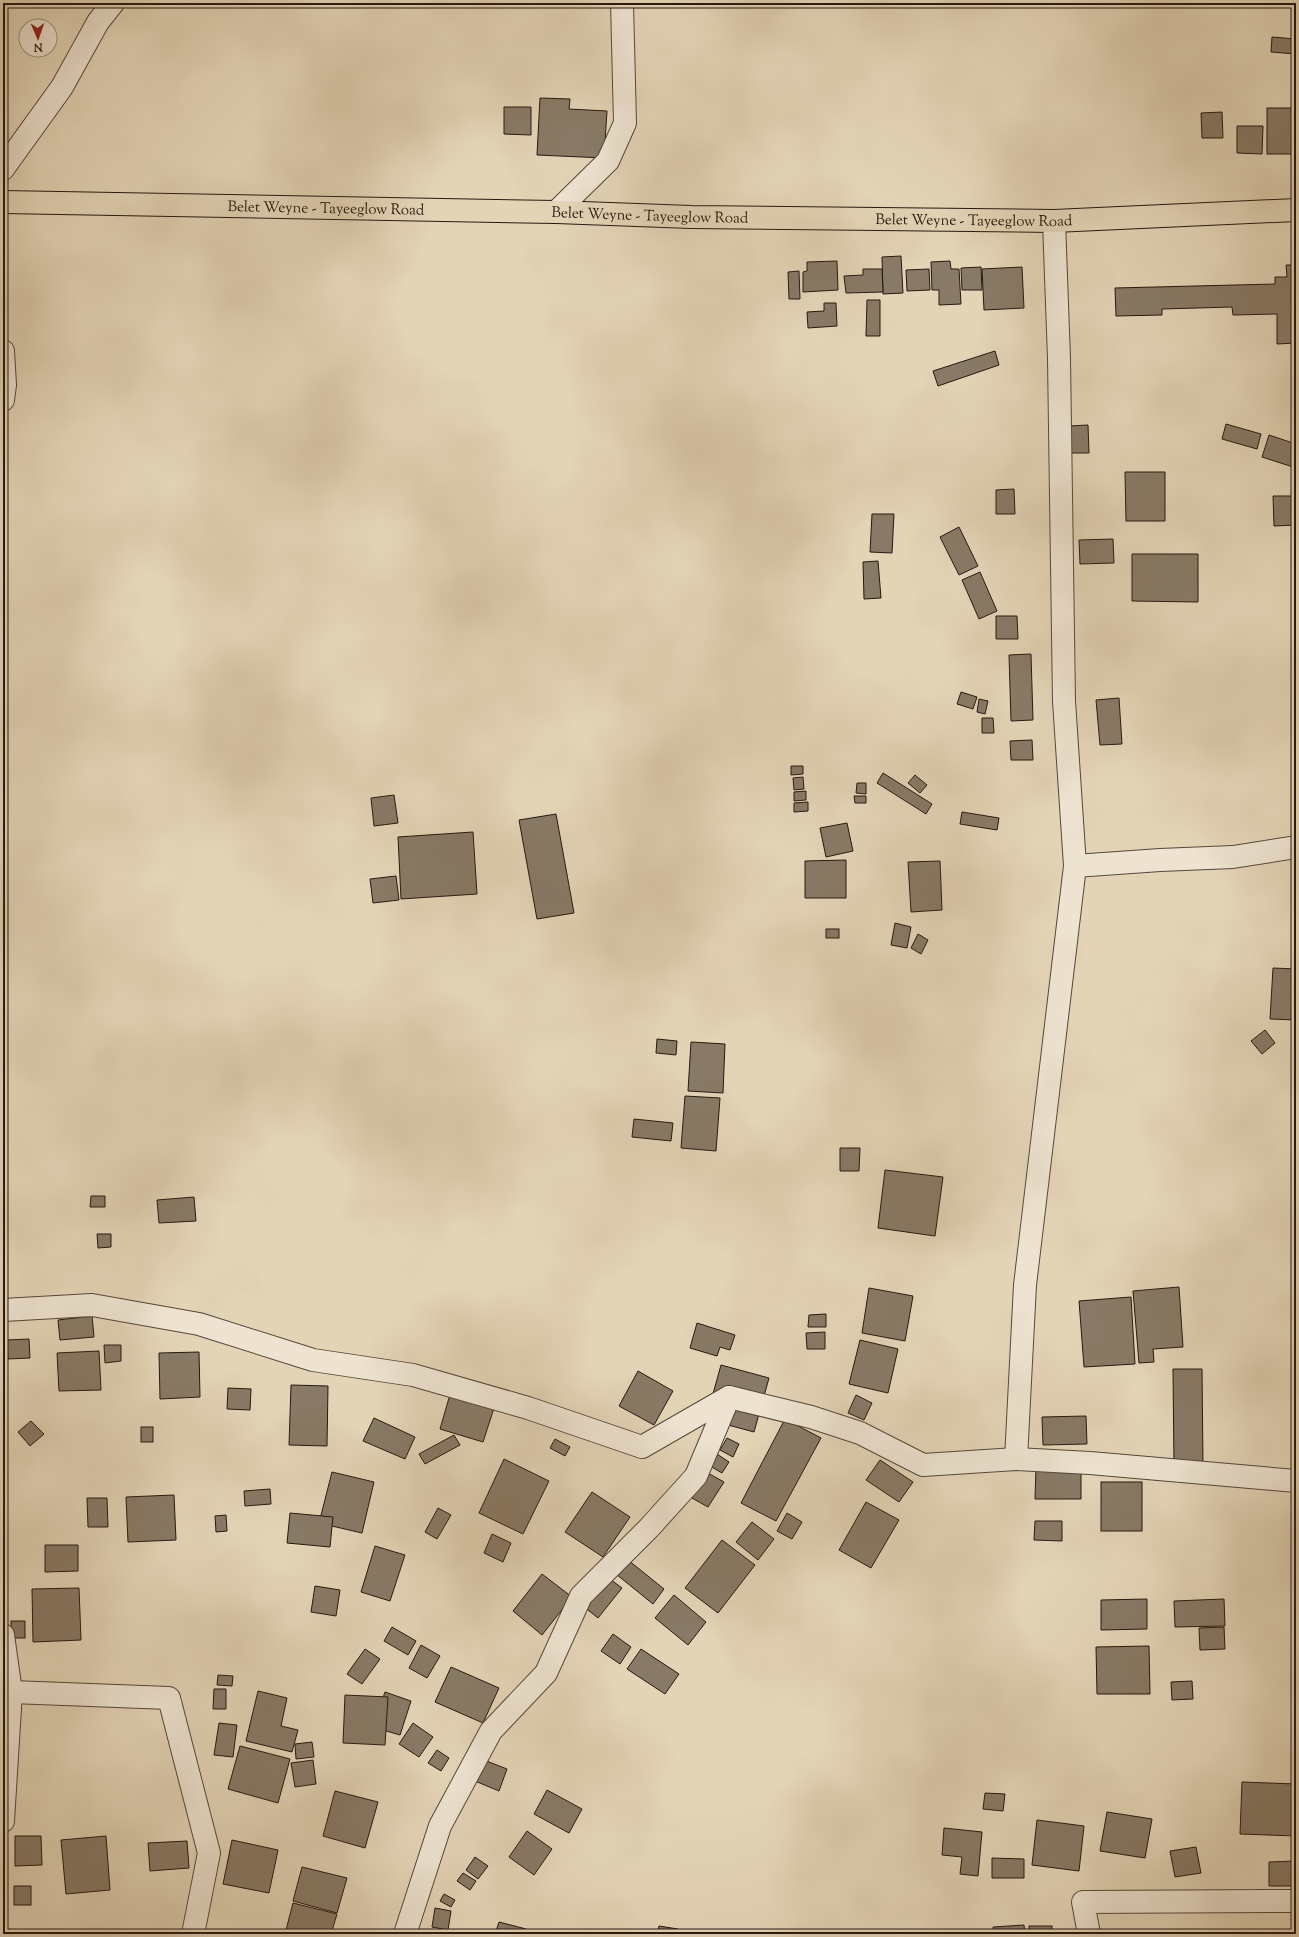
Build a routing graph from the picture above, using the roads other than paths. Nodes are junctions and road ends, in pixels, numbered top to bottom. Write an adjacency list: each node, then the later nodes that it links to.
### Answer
1 (113, 3): 3 (street)
2 (622, 3): 6 (street)
3 (3, 169)
4 (3, 202): 6 (main road, Belet Weyne - Tayeeglow Road)
5 (1296, 210): 7 (main road, Belet Weyne - Tayeeglow Road)
6 (556, 212): 7 (main road, Belet Weyne - Tayeeglow Road)
7 (1054, 221): 11 (street)
8 (3, 351): 9 (street)
9 (3, 400)
10 (1296, 847): 11 (street)
11 (1075, 866): 14 (street)
12 (3, 1310): 13 (street)
13 (729, 1397): 14 (street); 21 (street)
14 (1016, 1459): 15 (street)
15 (1296, 1481)
16 (3, 1635): 17 (street)
17 (11, 1692): 18 (street); 20 (street)
18 (3, 1821)
19 (1296, 1901): 22 (street)
20 (193, 1934)
21 (405, 1934)
22 (1090, 1934)

